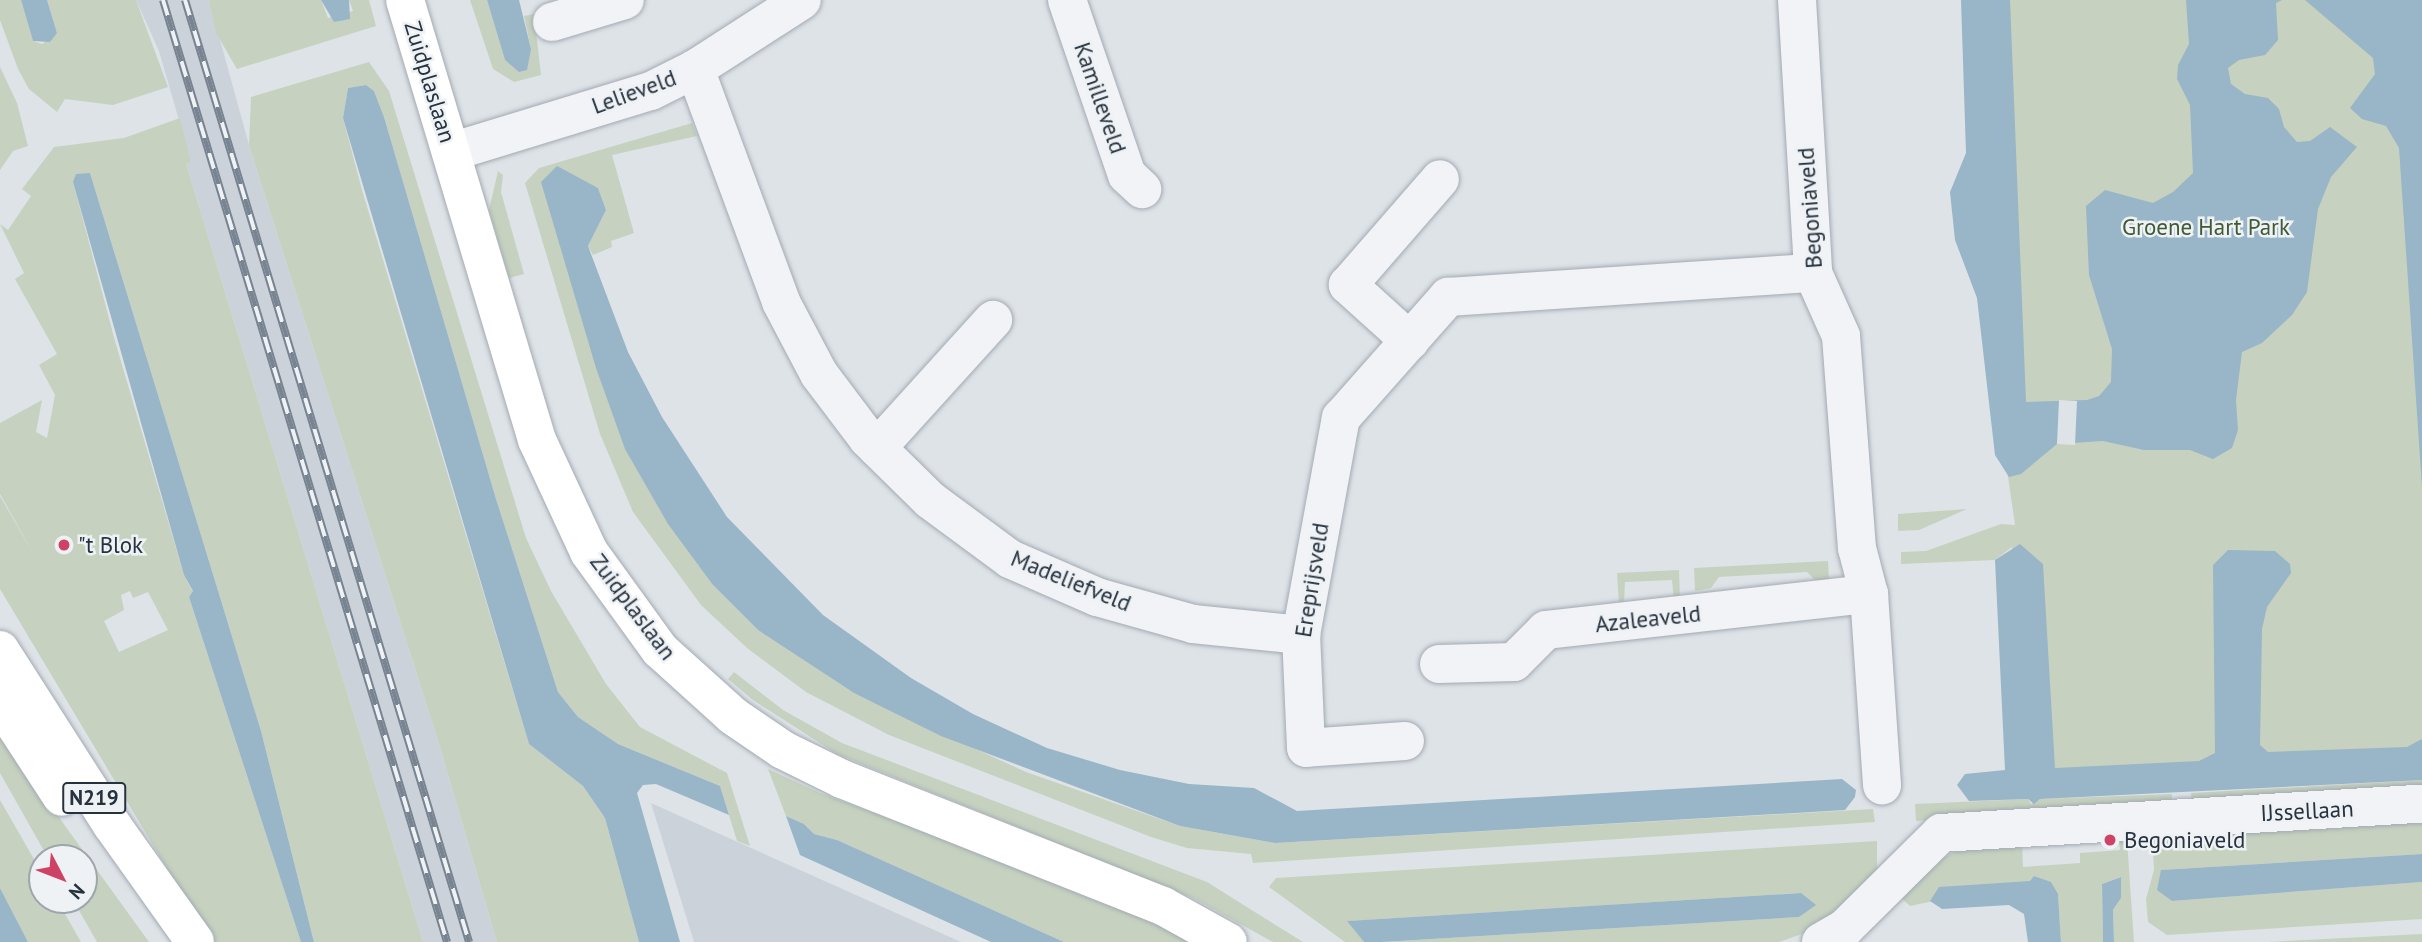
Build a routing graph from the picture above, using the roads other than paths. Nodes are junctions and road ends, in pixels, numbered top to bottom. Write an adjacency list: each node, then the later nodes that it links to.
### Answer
1 (405, 0): 9 (street, Zuidplaslaan)
2 (625, 0): 7 (street)
3 (802, 0): 6 (street, Lelieveld)
4 (1067, 0): 11 (street, Kamilleveld)
5 (1797, 0): 12 (street, Begoniaveld)
6 (762, 10): 8 (street, Lelieveld)
7 (552, 22)
8 (695, 69): 9 (street, Lelieveld); 15 (street, Madeliefveld)
9 (451, 152): 27 (street, Zuidplaslaan)
10 (1440, 179): 14 (street)
11 (1142, 189)
12 (1814, 273): 14 (street, Ereprijsveld); 16 (street, Begoniaveld)
13 (993, 320): 15 (street)
14 (1410, 341): 17 (street, Ereprijsveld)
15 (877, 448): 17 (street, Madeliefveld)
16 (1869, 594): 19 (street, Azaleaveld); 22 (street, Begoniaveld)
17 (1301, 635): 21 (street, Ereprijsveld)
18 (0, 650): 26 (street, N219)
19 (1439, 664)
20 (0, 702): 25 (street, N219)
21 (1405, 741)
22 (1882, 786)
23 (2422, 804): 24 (street, IJssellaan)
24 (1838, 937)
25 (167, 942)
26 (195, 942)
27 (1228, 942)

